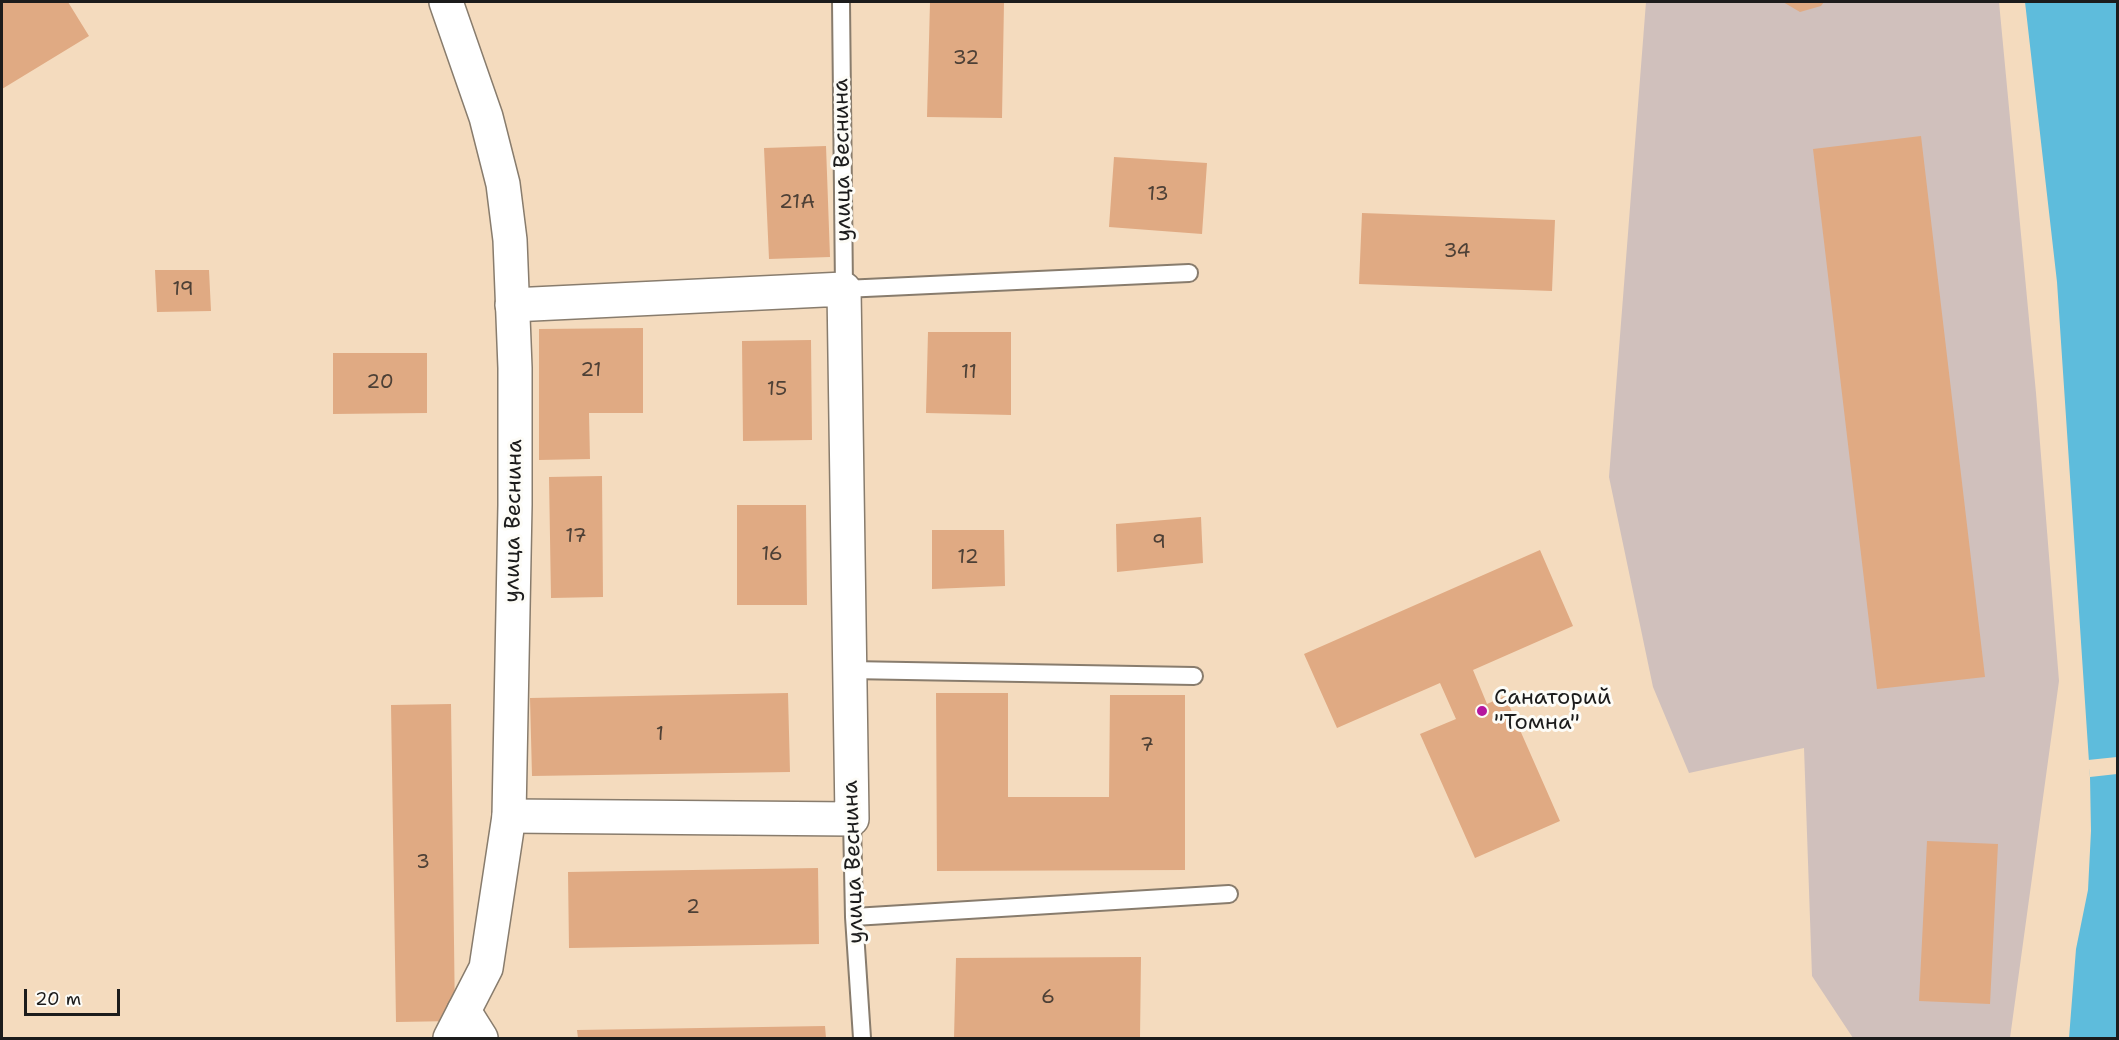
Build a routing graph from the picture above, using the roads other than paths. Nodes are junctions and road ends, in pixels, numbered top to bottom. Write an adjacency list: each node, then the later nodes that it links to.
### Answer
1 (446, 2): 5 (street, улица Веснина)
2 (841, 2): 4 (lane, улица Веснина)
3 (1189, 273): 4 (lane)
4 (844, 289): 5 (street); 6 (street, улица Веснина)
5 (512, 305): 8 (street, улица Веснина)
6 (849, 670): 7 (lane); 9 (street, улица Веснина)
7 (1194, 676)
8 (509, 816): 9 (street); 12 (street, улица Веснина)
9 (852, 819): 11 (lane, улица Веснина)
10 (1229, 894): 11 (lane)
11 (854, 916): 13 (lane, улица Веснина)
12 (465, 1029)
13 (862, 1038)

